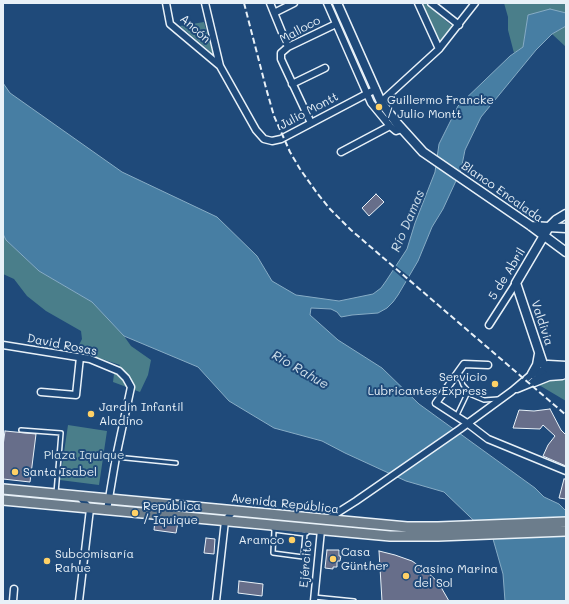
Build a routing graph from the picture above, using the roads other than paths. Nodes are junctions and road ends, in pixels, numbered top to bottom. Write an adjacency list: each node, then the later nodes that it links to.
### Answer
1 (166, 3): 15 (street, Ancón)
2 (205, 3): 15 (street)
3 (270, 3): 10 (street)
4 (294, 3): 10 (street)
5 (327, 3): 11 (street)
6 (337, 3): 18 (main road, Blanco Encalada)
7 (418, 3): 14 (street)
8 (431, 3): 12 (street)
9 (475, 3): 12 (street)
10 (274, 13): 13 (street)
11 (336, 24): 13 (street, Malloco); 19 (street)
12 (458, 25): 14 (street)
13 (288, 47): 17 (street, Malloco)
14 (439, 48): 20 (street)
15 (220, 66): 21 (street, Julio Montt)
16 (325, 68): 17 (street)
17 (292, 84): 21 (street)
18 (376, 89): 19 (street, Julio Montt); 20 (main road, Blanco Encalada)
19 (366, 94): 21 (street, Julio Montt); 22 (street)
20 (381, 102): 23 (main road, Blanco Encalada)
21 (311, 123)
22 (390, 126): 23 (street); 24 (street)
23 (402, 129): 26 (main road, Blanco Encalada)
24 (341, 152)
25 (566, 214): 27 (main road, 5 de Abril)
26 (531, 226): 27 (main road); 29 (main road, Blanco Encalada)
27 (550, 228): 28 (main road); 29 (main road, 5 de Abril)
28 (566, 228)
29 (544, 236): 30 (main road, Blanco Encalada); 31 (main road, 5 de Abril)
30 (566, 252)
31 (516, 283): 32 (street, 5 de Abril); 34 (main road, Valdivia)
32 (489, 325)
33 (3, 345): 35 (street, David Rosas)
34 (538, 350): 36 (main road, Valdivia); 43 (main road)
35 (80, 357): 44 (street); 50 (street, David Rosas)
36 (542, 362): 38 (main road); 39 (main road, Valdivia)
37 (488, 365): 41 (street)
38 (566, 366)
39 (549, 369): 40 (main road); 42 (main road); 43 (street)
40 (566, 370)
41 (458, 372): 45 (lane); 47 (street)
42 (566, 374): 43 (main road)
43 (533, 378): 46 (street)
44 (41, 392)
45 (468, 392): 46 (lane); 47 (lane)
46 (500, 399): 48 (street)
47 (456, 416): 48 (street)
48 (467, 423): 52 (street); 62 (street)
49 (21, 430): 54 (lane)
50 (116, 457): 51 (lane); 56 (street)
51 (176, 463)
52 (566, 471)
53 (3, 489): 54 (main road, Avenida República)
54 (56, 494): 55 (main road, Avenida República); 58 (main road)
55 (79, 496): 56 (main road, Avenida República); 59 (street)
56 (108, 499): 60 (street); 61 (main road, Avenida República)
57 (3, 500): 58 (main road, Avenida República)
58 (50, 504): 59 (main road, Avenida República)
59 (90, 509): 60 (main road, Avenida República); 71 (street)
60 (107, 510): 63 (main road, Avenida República)
61 (234, 510): 62 (main road, Avenida República); 63 (street)
62 (326, 520): 64 (main road, Avenida República)
63 (225, 521): 65 (main road, Avenida República); 72 (street)
64 (566, 522)
65 (272, 528): 66 (main road, Avenida República); 66 (lane)
66 (312, 531): 67 (main road, Avenida República); 69 (street, Ejército)
67 (566, 531)
68 (14, 589): 70 (street)
69 (314, 599): 73 (lane)
70 (13, 601)
71 (79, 601)
72 (216, 601)
73 (354, 601)

